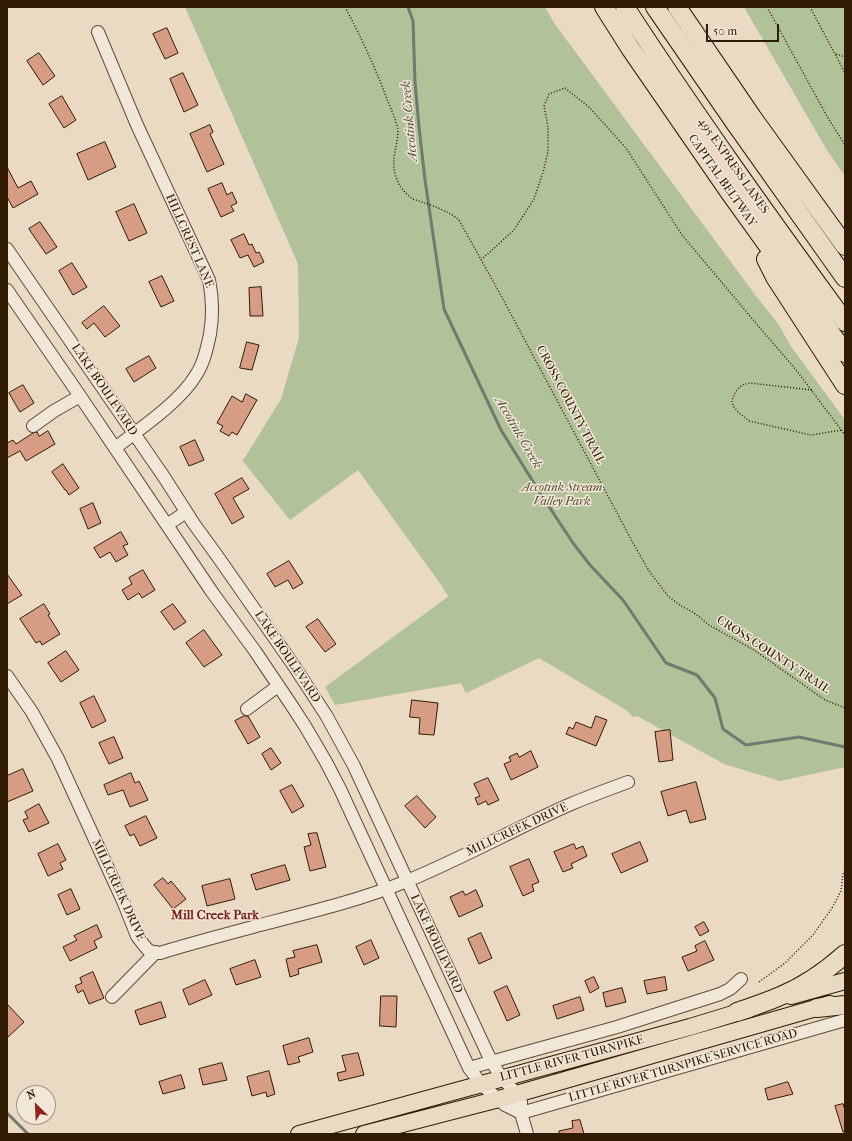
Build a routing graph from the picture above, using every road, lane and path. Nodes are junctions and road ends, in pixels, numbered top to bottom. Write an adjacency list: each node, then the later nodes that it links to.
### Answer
1 (345, 7): 16 (path, CROSS COUNTY TRAIL)
2 (604, 7): 13 (highway, CAPITAL BELTWAY)
3 (625, 7): 19 (highway, 495 EXPRESS LANES)
4 (655, 7): 17 (highway)
5 (677, 7): 14 (highway)
6 (767, 7): 12 (path)
7 (810, 7): 9 (path)
8 (98, 32): 26 (street, HILLCREST LANE)
9 (836, 54): 10 (path); 11 (path)
10 (845, 58)
11 (845, 73)
12 (845, 145)
13 (746, 216): 20 (highway, CAPITAL BELTWAY); 21 (highway)
14 (845, 246)
15 (7, 250): 26 (street, LAKE BOULEVARD)
16 (481, 260): 22 (path); 33 (path, CROSS COUNTY TRAIL)
17 (845, 278)
18 (7, 290): 23 (street, LAKE BOULEVARD)
19 (845, 322)
20 (845, 352)
21 (845, 385)
22 (812, 390): 25 (path); 25 (path)
23 (80, 396): 24 (street); 28 (street, LAKE BOULEVARD)
24 (33, 426)
25 (842, 430): 27 (path)
26 (133, 434): 28 (street, HILLCREST LANE); 29 (street, LAKE BOULEVARD)
27 (845, 434)
28 (115, 448): 30 (street, LAKE BOULEVARD)
29 (186, 512): 30 (street); 37 (street, LAKE BOULEVARD)
30 (167, 525): 32 (street, LAKE BOULEVARD)
31 (7, 676): 39 (street, MILLCREEK DRIVE)
32 (278, 686): 34 (street); 38 (street, LAKE BOULEVARD)
33 (845, 708)
34 (246, 710)
35 (628, 782): 37 (street, MILLCREEK DRIVE)
36 (845, 870): 43 (path)
37 (407, 881): 38 (street, MILLCREEK DRIVE); 50 (street, LAKE BOULEVARD)
38 (386, 888): 39 (street, MILLCREEK DRIVE); 51 (street, LAKE BOULEVARD)
39 (156, 952): 44 (street)
40 (845, 954): 48 (highway)
41 (741, 980): 50 (street)
42 (845, 980): 48 (main road, LITTLE RIVER TURNPIKE)
43 (759, 982)
44 (112, 998)
45 (845, 1000): 47 (main road, LITTLE RIVER TURNPIKE)
46 (845, 1005): 47 (highway)
47 (817, 1008): 54 (main road, LITTLE RIVER TURNPIKE)
48 (737, 1012): 52 (main road, LITTLE RIVER TURNPIKE)
49 (845, 1020): 56 (street, LITTLE RIVER TURNPIKE SERVICE ROAD)
50 (491, 1061): 51 (street); 52 (street, LAKE BOULEVARD)
51 (468, 1068): 53 (street, LAKE BOULEVARD)
52 (502, 1078): 53 (main road, LITTLE RIVER TURNPIKE); 54 (street, LAKE BOULEVARD)
53 (482, 1085): 55 (street, LAKE BOULEVARD); 57 (main road, LITTLE RIVER TURNPIKE)
54 (517, 1094): 55 (main road, LITTLE RIVER TURNPIKE); 56 (street)
55 (499, 1099): 56 (street, LAKE BOULEVARD); 58 (main road, LITTLE RIVER TURNPIKE)
56 (521, 1113): 59 (street)
57 (299, 1134)
58 (364, 1134)
59 (527, 1134)

